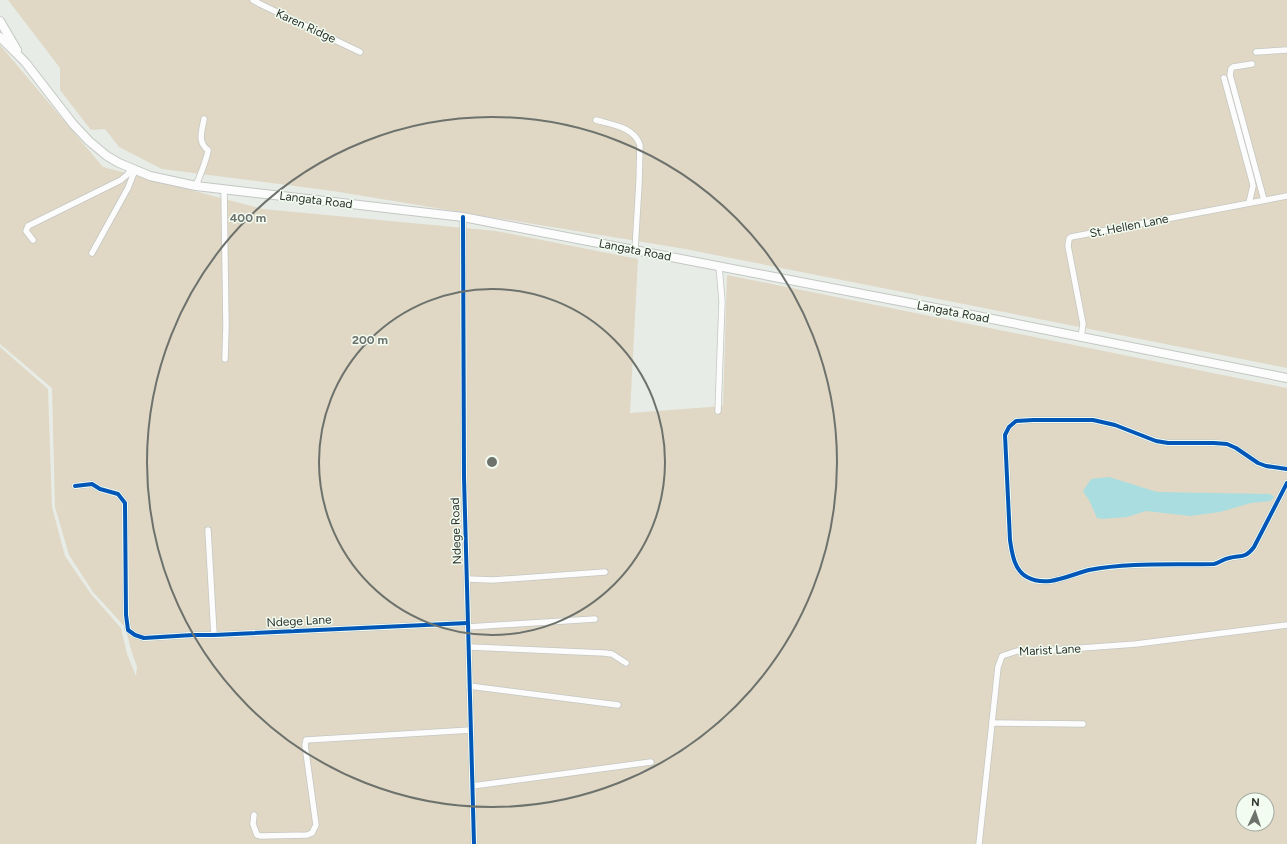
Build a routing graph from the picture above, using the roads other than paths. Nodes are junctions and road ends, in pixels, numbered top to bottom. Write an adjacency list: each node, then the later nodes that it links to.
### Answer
1 (253, 0): 5 (street, Karen Ridge)
2 (0, 21): 7 (main road, Langata Road)
3 (0, 37): 7 (main road, Langata Road)
4 (1287, 50): 6 (street)
5 (360, 52)
6 (1256, 52)
7 (25, 62): 12 (main road, Langata Road)
8 (1252, 64): 16 (street)
9 (1224, 78): 17 (street)
10 (204, 119): 13 (street)
11 (596, 120): 20 (street)
12 (133, 170): 13 (main road, Langata Road); 19 (street); 21 (street)
13 (196, 186): 14 (main road, Langata Road)
14 (224, 189): 18 (main road, Langata Road); 24 (street)
15 (1287, 196): 16 (street, St. Hellen Lane)
16 (1264, 200): 17 (street, St. Hellen Lane)
17 (1249, 203): 23 (street, St. Hellen Lane)
18 (463, 217): 20 (main road, Langata Road); 32 (street, Ndege Road)
19 (33, 240)
20 (635, 250): 22 (main road, Langata Road)
21 (92, 253)
22 (719, 266): 23 (main road, Langata Road); 26 (street)
23 (1081, 337): 25 (main road, Langata Road)
24 (225, 359)
25 (1287, 378)
26 (718, 412)
27 (1287, 470): 28 (street)
28 (1287, 483)
29 (75, 486): 36 (street, Ndege Lane)
30 (208, 530): 36 (street)
31 (605, 572): 32 (street)
32 (467, 579): 34 (street, Ndege Road)
33 (595, 619): 34 (street, Ndege Lane)
34 (468, 625): 36 (street, Ndege Lane); 37 (street, Ndege Road)
35 (1287, 626): 41 (street, Marist Lane)
36 (214, 635)
37 (469, 646): 38 (street); 39 (street, Ndege Road)
38 (626, 663)
39 (469, 686): 40 (street); 43 (street, Ndege Road)
40 (618, 705)
41 (992, 723): 42 (street); 48 (street, Marist Lane)
42 (1083, 724)
43 (471, 730): 45 (street, Ndege Road); 46 (street)
44 (651, 762): 45 (street)
45 (472, 786): 47 (street, Ndege Road)
46 (254, 815)
47 (474, 844)
48 (979, 844)

